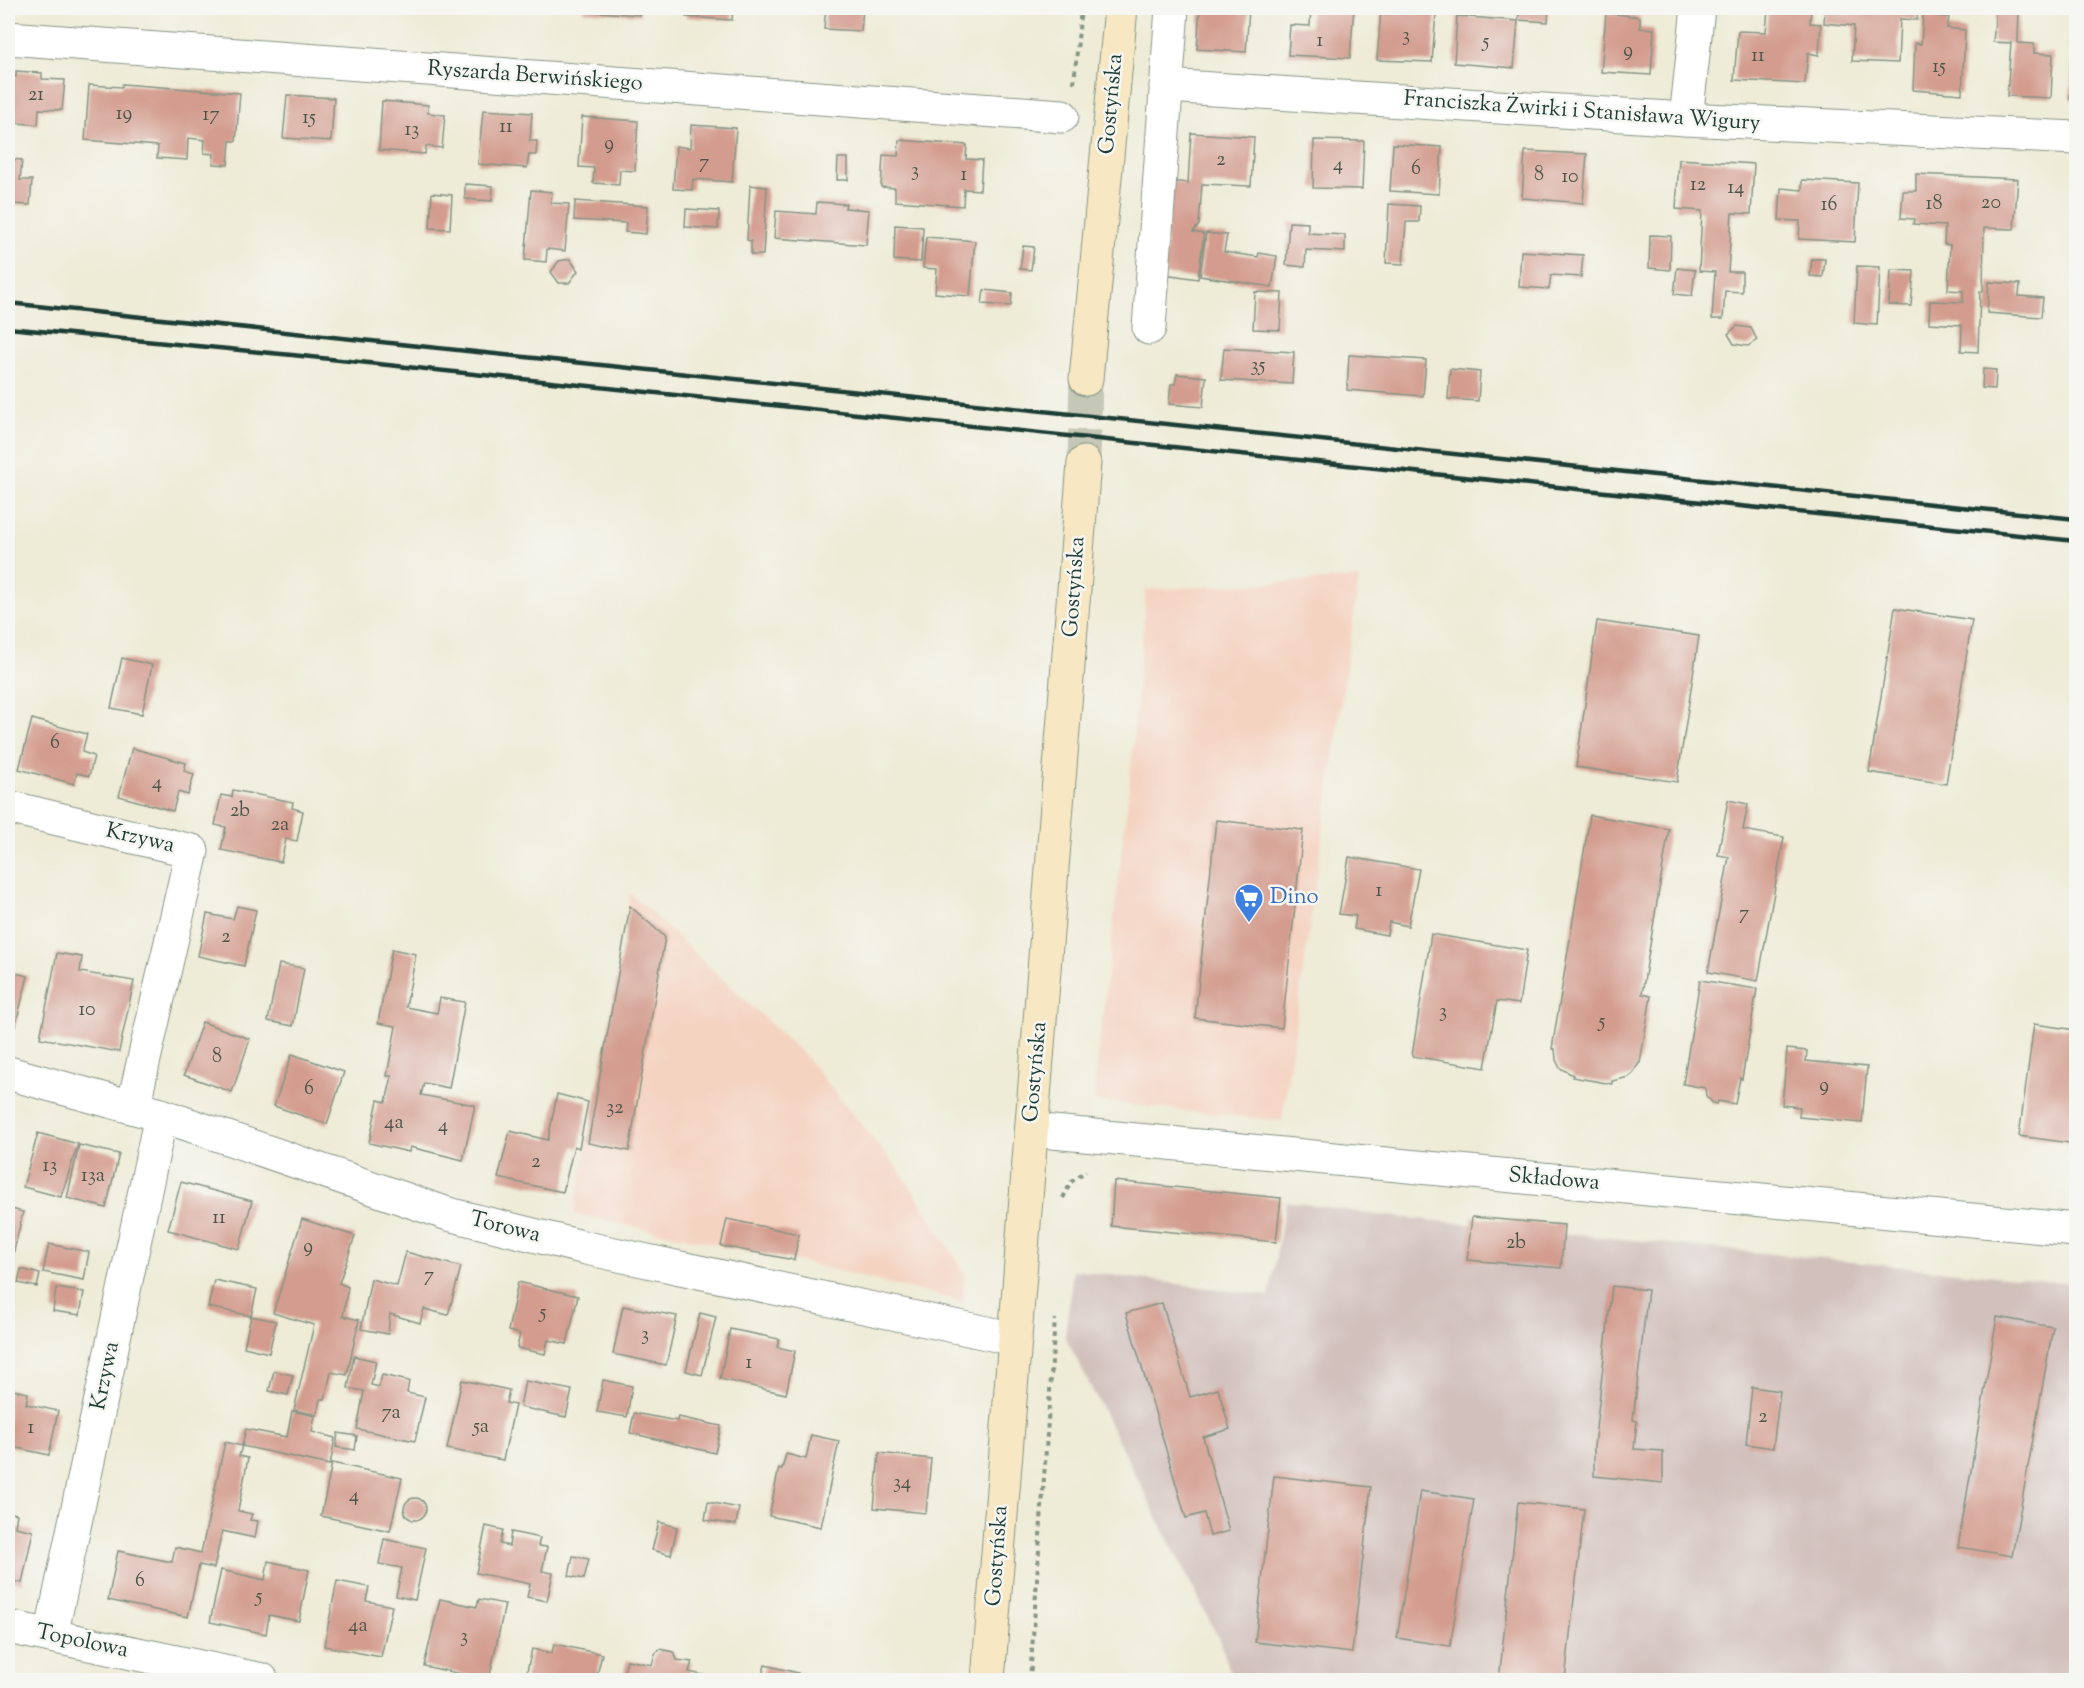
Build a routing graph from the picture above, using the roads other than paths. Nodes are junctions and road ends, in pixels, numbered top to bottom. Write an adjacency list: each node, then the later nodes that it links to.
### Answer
1 (1121, 8): 10 (main road, Gostyńska)
2 (1172, 8): 5 (street)
3 (1698, 8): 7 (street)
4 (8, 38): 6 (street, Ryszarda Berwińskiego)
5 (1166, 86): 7 (street, Franciszka Żwirki i Stanisława Wigury); 9 (street)
6 (1062, 117)
7 (1686, 119): 8 (street, Franciszka Żwirki i Stanisława Wigury)
8 (2076, 138)
9 (1149, 328)
10 (1086, 379)
11 (1084, 463): 15 (main road, Gostyńska)
12 (8, 807): 14 (street, Krzywa)
13 (8, 1073): 14 (street, Torowa)
14 (147, 1111): 17 (street, Torowa); 19 (street, Krzywa)
15 (1032, 1130): 16 (street, Składowa); 17 (main road, Gostyńska)
16 (2076, 1230)
17 (1015, 1339): 21 (main road, Gostyńska)
18 (8, 1627): 19 (street, Topolowa)
19 (51, 1636): 20 (street, Topolowa)
20 (262, 1680)
21 (988, 1680)

